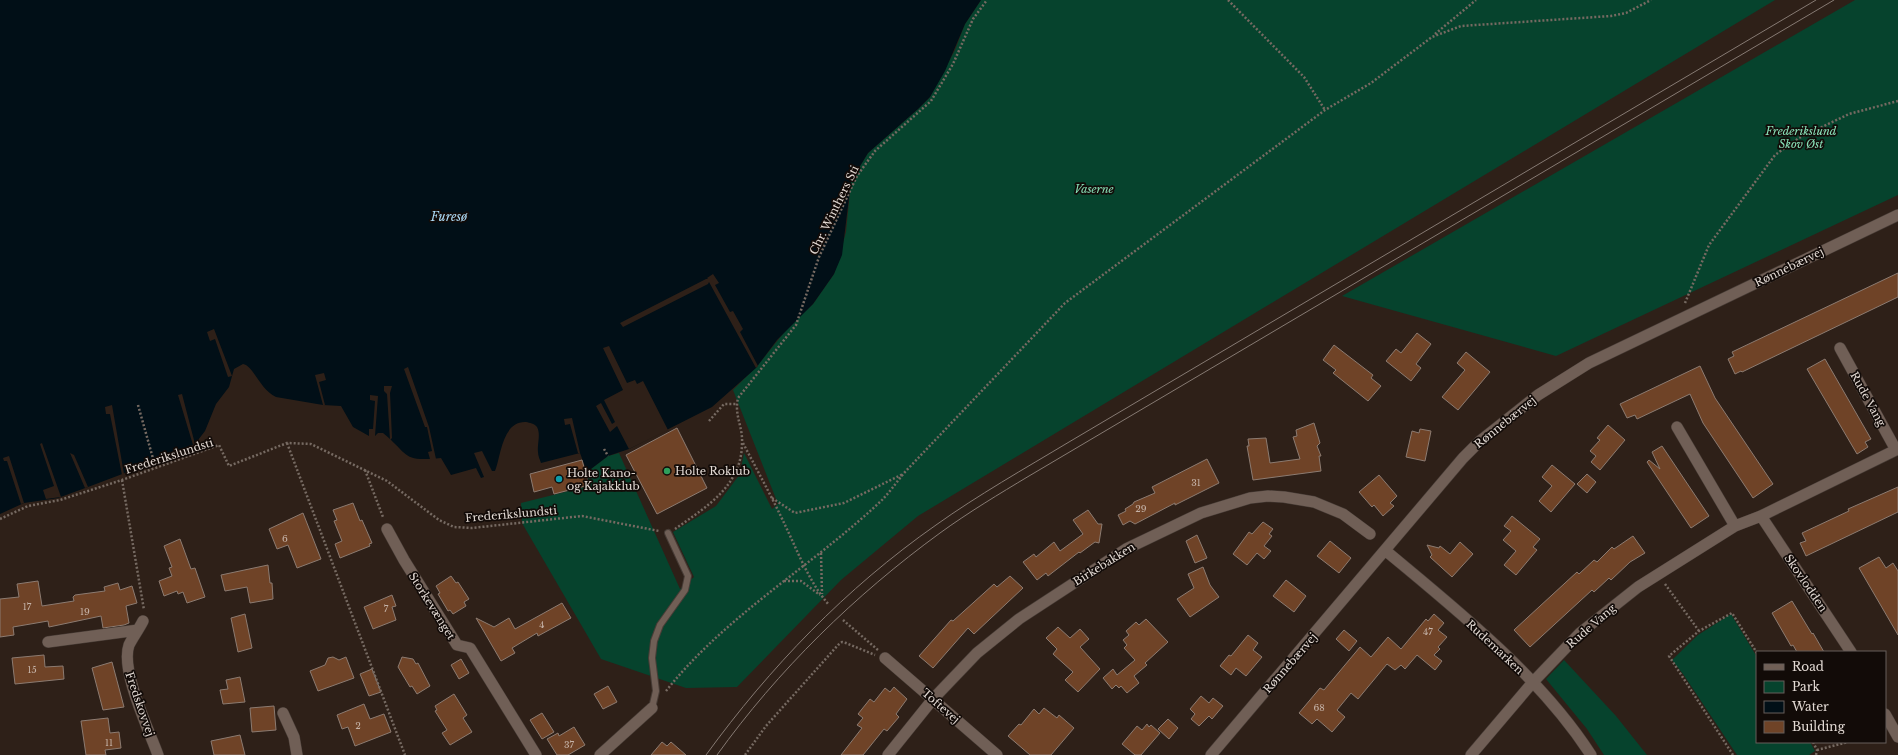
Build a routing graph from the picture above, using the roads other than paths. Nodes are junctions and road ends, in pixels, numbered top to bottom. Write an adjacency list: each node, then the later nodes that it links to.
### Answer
1 (1898, 215): 10 (street, Rønnebærvej)
2 (1840, 348): 4 (street, Rude Vang)
3 (1677, 427): 6 (street)
4 (1897, 450): 5 (street, Rude Vang)
5 (1761, 516): 6 (street, Rude Vang); 12 (street, Skovlodden)
6 (1735, 526): 14 (street, Rude Vang)
7 (387, 529): 22 (street, Storkevænget)
8 (668, 533): 16 (lane)
9 (1370, 534): 15 (street, Birkebakken)
10 (1386, 551): 14 (street, Rudemarken); 26 (street, Rønnebærvej)
11 (48, 642): 20 (street, Fredskovvej)
12 (1850, 651)
13 (883, 655): 15 (street, Toftevej)
14 (1533, 682): 27 (street, Rude Vang); 28 (street, Rudemarken)
15 (933, 699): 24 (street, Birkebakken); 25 (street, Toftevej)
16 (652, 708): 23 (street)
17 (283, 713): 21 (street)
18 (1886, 716): 19 (street)
19 (1898, 737)
20 (158, 755)
21 (297, 755)
22 (536, 755)
23 (600, 755)
24 (888, 755)
25 (997, 755)
26 (1211, 755)
27 (1471, 755)
28 (1591, 755)

